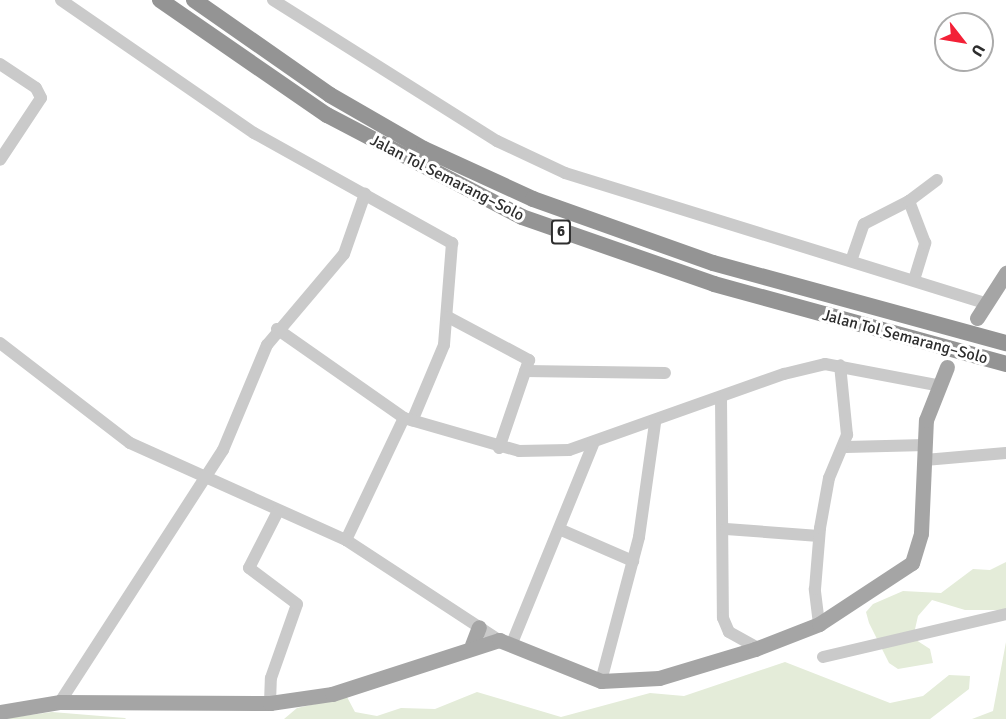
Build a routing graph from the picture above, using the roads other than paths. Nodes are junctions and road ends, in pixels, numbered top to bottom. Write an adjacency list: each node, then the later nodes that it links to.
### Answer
1 (61, 0): 8 (street)
2 (160, 0): 19 (highway, Jalan Tol Semarang–Solo / 6)
3 (194, 0): 18 (highway, Jalan Tol Semarang–Solo / 6)
4 (273, 0): 10 (street)
5 (0, 64): 6 (street)
6 (0, 160)
7 (937, 180): 9 (street)
8 (365, 194): 14 (street); 16 (street)
9 (909, 201): 10 (street); 12 (street)
10 (851, 261): 12 (street)
11 (1006, 273): 13 (main road)
12 (914, 280): 13 (street)
13 (986, 303): 15 (main road)
14 (448, 317): 22 (street); 26 (street)
15 (976, 318)
16 (277, 329): 26 (street); 33 (street)
17 (0, 343): 33 (street)
18 (1006, 344)
19 (1006, 364)
20 (840, 365): 24 (street); 25 (street); 29 (street)
21 (947, 367): 24 (main road)
22 (525, 370): 23 (street); 30 (street)
23 (665, 373)
24 (936, 385): 31 (main road)
25 (721, 398): 27 (street); 36 (street)
26 (408, 419): 30 (street); 38 (street)
27 (655, 423): 28 (street); 39 (street)
28 (594, 442): 30 (street); 35 (street)
29 (846, 447): 31 (street); 37 (street)
30 (499, 448)
31 (926, 453): 32 (street); 41 (main road)
32 (1006, 453)
33 (203, 478): 34 (street); 48 (street)
34 (278, 511): 38 (street); 49 (street)
35 (559, 529): 39 (street); 43 (street)
36 (726, 529): 37 (street); 45 (street)
37 (819, 536): 41 (street)
38 (346, 540): 42 (street)
39 (633, 561): 47 (street)
40 (1006, 614): 46 (street)
41 (819, 624): 45 (main road)
42 (479, 627): 43 (street); 44 (main road)
43 (505, 641): 44 (main road); 47 (main road)
44 (472, 645): 49 (main road)
45 (758, 648): 47 (main road)
46 (822, 657)
47 (602, 681)
48 (60, 702): 49 (main road); 50 (main road)
49 (270, 703)
50 (0, 712)

